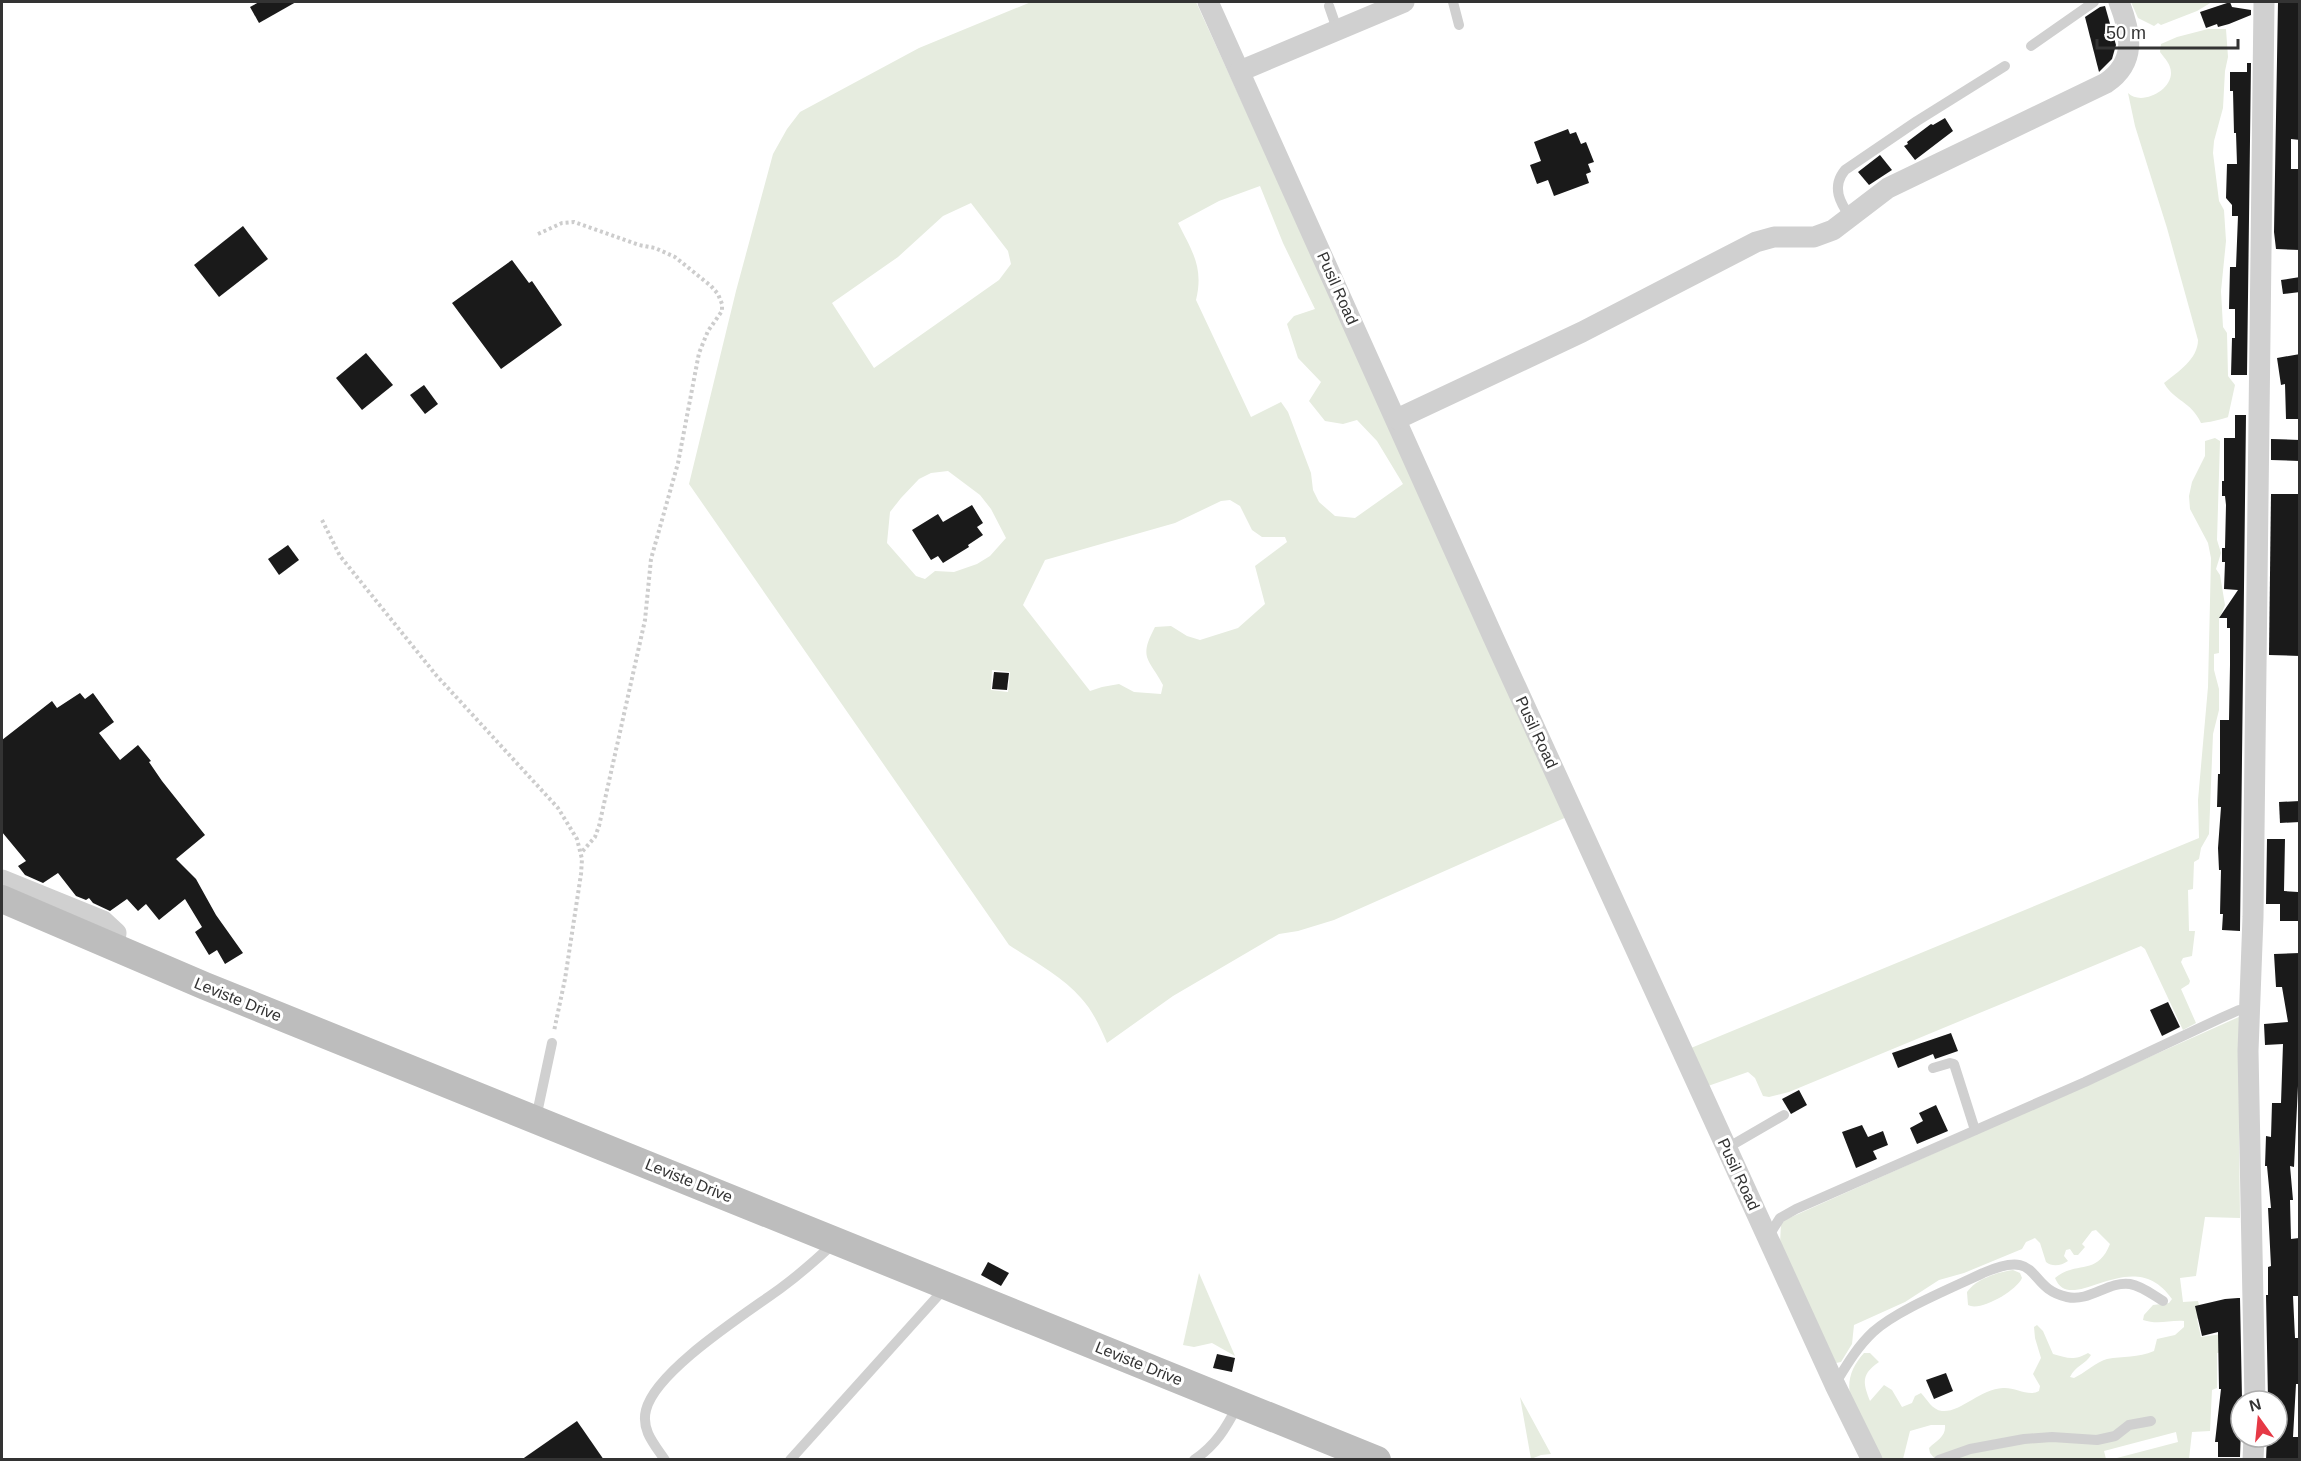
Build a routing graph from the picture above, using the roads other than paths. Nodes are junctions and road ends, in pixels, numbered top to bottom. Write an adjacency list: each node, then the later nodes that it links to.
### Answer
1 (1208, 2): 12 (street, Pusil Road)
2 (1404, 2): 9 (street)
3 (1453, 2): 8 (lane)
4 (2094, 2): 10 (lane)
5 (2119, 2): 13 (street)
6 (2264, 2): 18 (street)
7 (1329, 6): 9 (lane)
8 (1459, 25)
9 (1337, 29): 12 (street)
10 (2031, 46)
11 (2005, 66): 13 (lane)
12 (1240, 71): 14 (street, Pusil Road)
13 (1851, 218): 14 (street)
14 (1397, 419): 24 (street, Pusil Road)
15 (2, 880): 17 (street)
16 (2, 899): 17 (main road, Leviste Drive)
17 (114, 947): 22 (main road, Leviste Drive)
18 (2249, 1010): 23 (lane); 30 (street)
19 (552, 1043): 22 (lane)
20 (1933, 1068): 23 (lane)
21 (1784, 1115): 24 (lane)
22 (536, 1118): 26 (main road, Leviste Drive)
23 (1975, 1130): 25 (lane)
24 (1728, 1148): 25 (street, Pusil Road)
25 (1768, 1237): 29 (street, Pusil Road)
26 (837, 1241): 27 (main road, Leviste Drive); 33 (lane)
27 (947, 1286): 31 (main road, Leviste Drive); 34 (lane)
28 (2163, 1301): 29 (lane)
29 (1835, 1385): 37 (street, Pusil Road)
30 (2255, 1389)
31 (1239, 1403): 35 (lane); 36 (main road, Leviste Drive)
32 (2151, 1421): 38 (lane)
33 (665, 1460)
34 (790, 1460)
35 (1194, 1460)
36 (1377, 1460)
37 (1872, 1460)
38 (1939, 1460)

